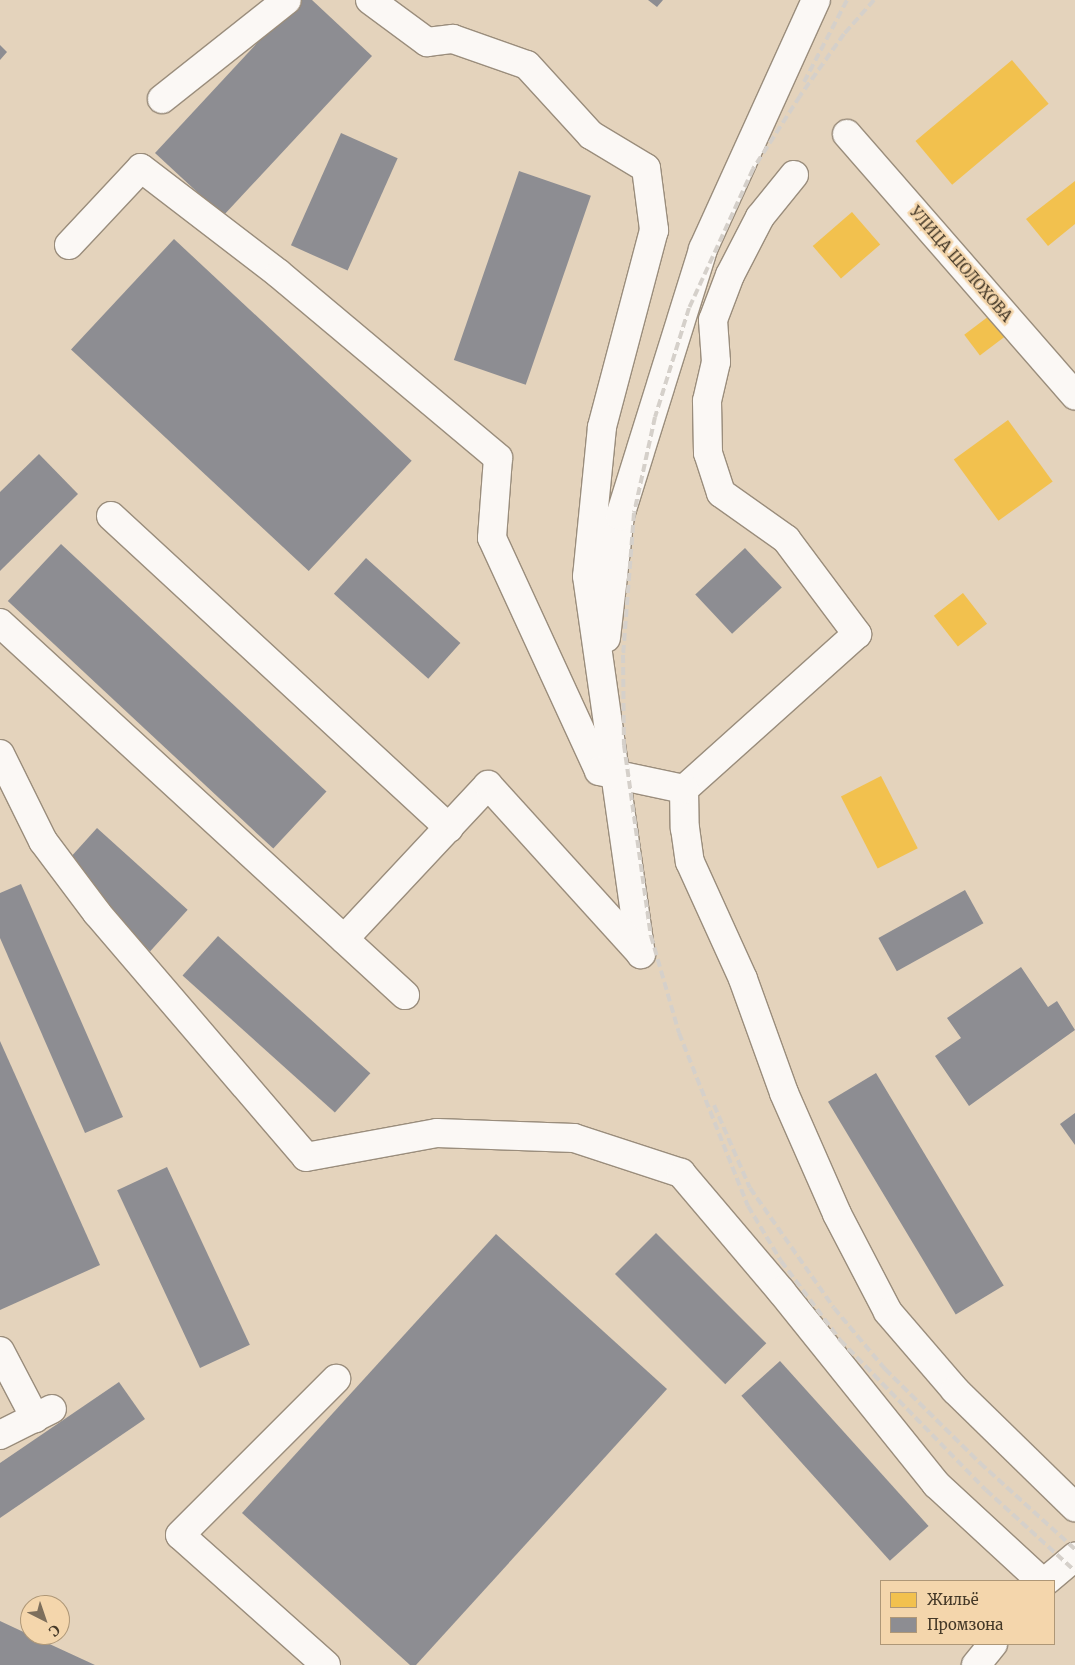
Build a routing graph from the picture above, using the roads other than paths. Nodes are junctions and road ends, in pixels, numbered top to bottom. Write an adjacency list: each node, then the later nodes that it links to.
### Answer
1 (287, 0): 4 (street)
2 (370, 0): 12 (street)
3 (816, 0): 12 (street)
4 (162, 99)
5 (847, 134): 8 (street, УЛИЦА ШОЛОХОВА)
6 (794, 176): 13 (street)
7 (69, 245): 12 (street)
8 (1075, 395)
9 (111, 516): 14 (street)
10 (0, 623): 15 (street)
11 (0, 754): 22 (street)
12 (615, 769): 13 (street); 14 (street)
13 (684, 789): 20 (street)
14 (449, 828): 15 (street)
15 (344, 939): 16 (street)
16 (405, 995)
17 (0, 1351): 19 (street)
18 (336, 1379): 25 (street)
19 (0, 1435)
20 (1075, 1507)
21 (1075, 1557): 23 (street)
22 (1040, 1580)
23 (1047, 1580)
24 (992, 1645): 26 (street)
25 (326, 1665)
26 (976, 1665)

